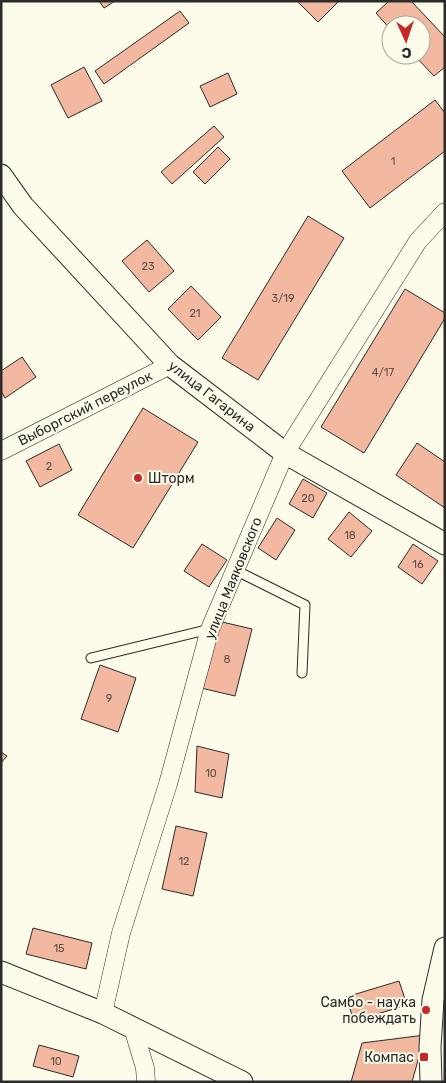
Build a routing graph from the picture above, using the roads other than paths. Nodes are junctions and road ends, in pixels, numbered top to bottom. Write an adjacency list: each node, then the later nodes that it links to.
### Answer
1 (1, 175): 3 (street, улица Гагарина)
2 (445, 212): 5 (street, улица Маяковского)
3 (170, 365): 4 (street, Выборгский переулок); 5 (street, улица Гагарина)
4 (1, 451)
5 (285, 453): 6 (street, улица Гагарина); 7 (street, улица Маяковского)
6 (445, 544)
7 (235, 570): 8 (street, улица Маяковского); 10 (lane)
8 (210, 629): 9 (lane); 13 (street, улица Маяковского)
9 (90, 658)
10 (302, 673)
11 (445, 948): 17 (street)
12 (1, 972): 13 (street)
13 (103, 1013): 14 (street)
14 (133, 1028): 15 (street); 16 (street)
15 (146, 1082)
16 (242, 1082)
17 (431, 1082)

